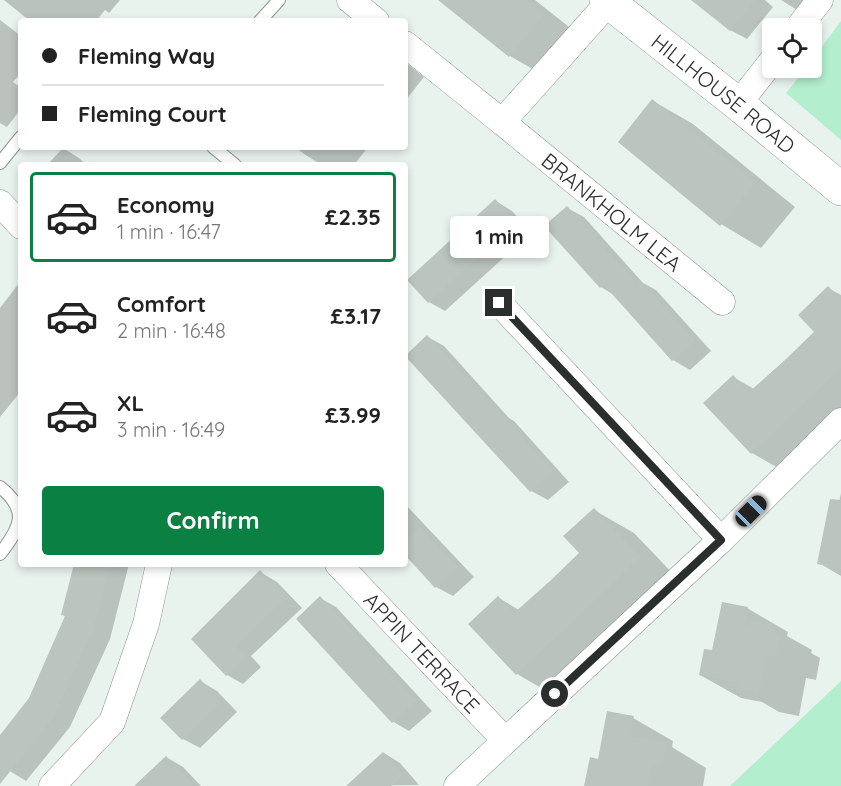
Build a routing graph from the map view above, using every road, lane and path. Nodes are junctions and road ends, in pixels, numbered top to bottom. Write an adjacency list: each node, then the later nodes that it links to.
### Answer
1 (279, 0): 5 (lane)
2 (350, 0): 6 (street)
3 (820, 0): 7 (street)
4 (608, 1): 10 (street, HILLHOUSE ROAD); 11 (street)
5 (263, 18)
6 (372, 18)
7 (806, 18)
8 (408, 47): 11 (street, BRANKHOLM LEA)
9 (762, 74): 10 (street)
10 (738, 104): 16 (street, HILLHOUSE ROAD)
11 (502, 122): 19 (street, BRANKHOLM LEA)
12 (18, 142): 15 (lane)
13 (217, 150): 14 (lane)
14 (231, 162)
15 (0, 163)
16 (841, 189)
17 (0, 204): 18 (street)
18 (18, 223)
19 (722, 302)
20 (499, 303): 25 (street)
21 (841, 421): 25 (street)
22 (0, 487): 23 (lane)
23 (18, 509)
24 (18, 526): 26 (lane)
25 (721, 540): 29 (street)
26 (0, 554)
27 (158, 567): 30 (street)
28 (341, 567): 29 (street, APPIN TERRACE)
29 (505, 741): 31 (street)
30 (52, 786)
31 (457, 786)

